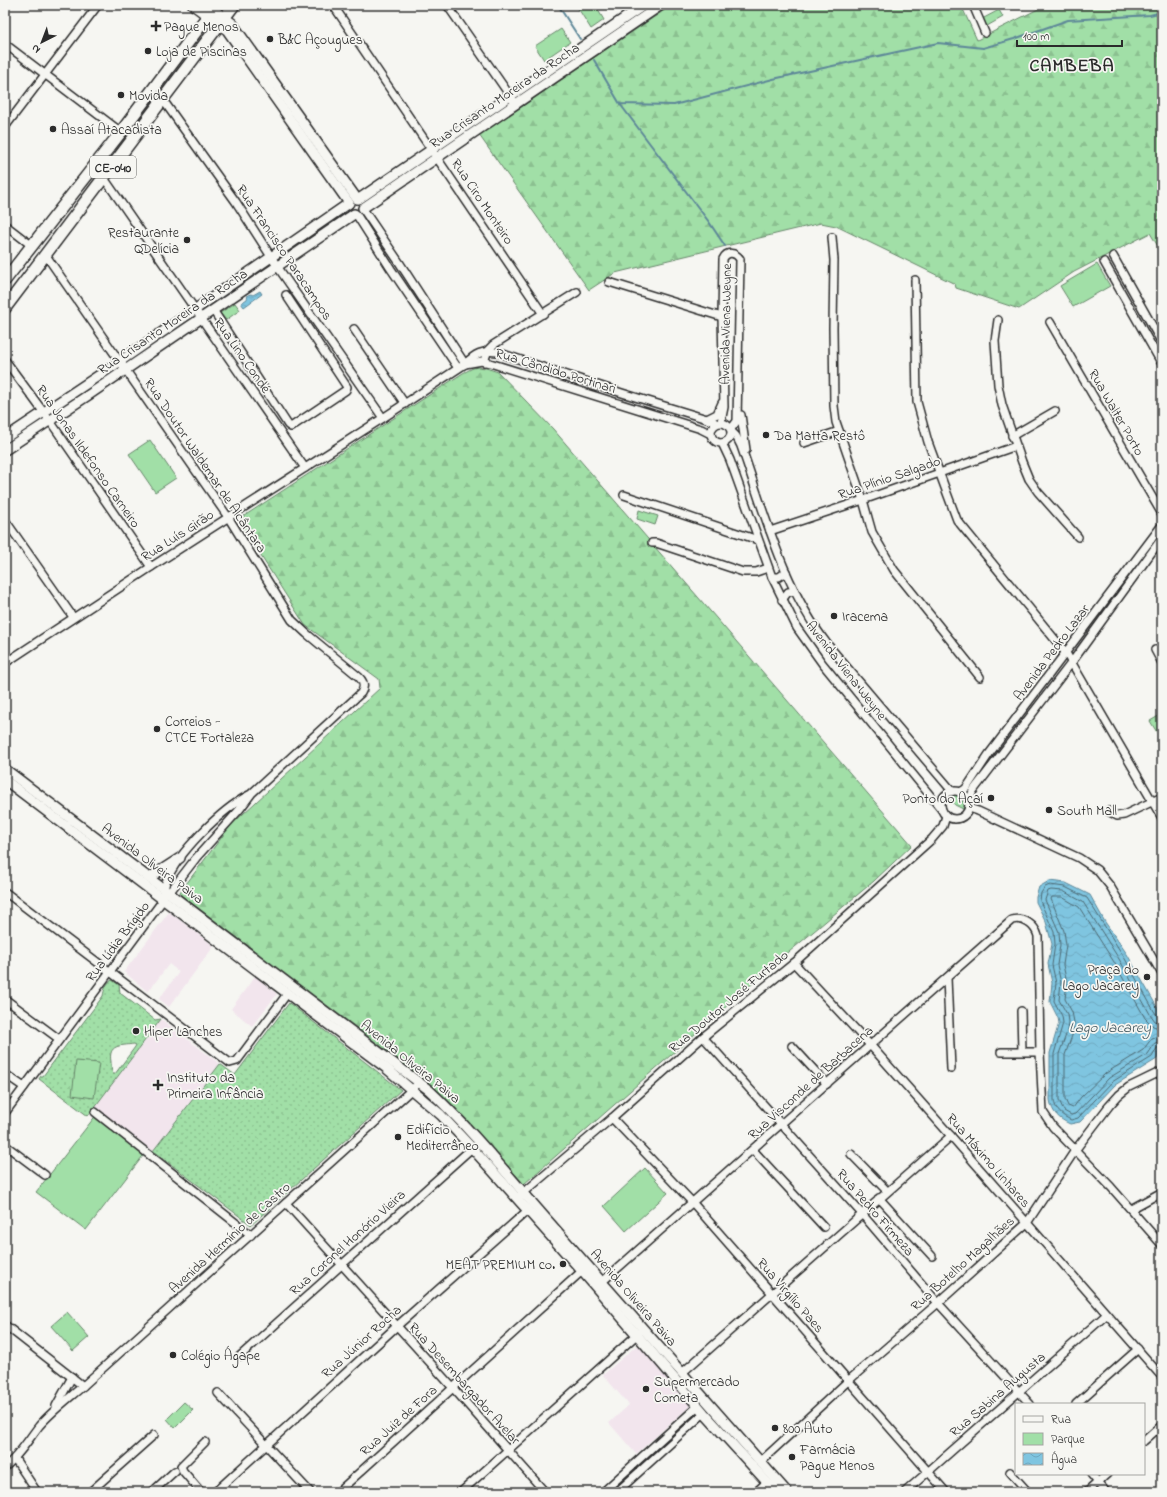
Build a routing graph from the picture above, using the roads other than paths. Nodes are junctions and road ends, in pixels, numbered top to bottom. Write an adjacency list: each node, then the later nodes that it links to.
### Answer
1 (98, 5): 13 (street)
2 (193, 5): 9 (main road)
3 (234, 5): 10 (highway, CE-040)
4 (333, 5): 18 (street, Rua Ciro Monteiro)
5 (447, 5): 15 (street)
6 (644, 5): 15 (main road, Rua Crisanto Moreira da Rocha)
7 (661, 5): 15 (main road, Rua Crisanto Moreira da Rocha)
8 (973, 5): 11 (street)
9 (211, 9): 10 (main road); 17 (highway, CE-040)
10 (222, 21): 14 (highway, CE-040); 21 (main road)
11 (985, 33)
12 (5, 44): 13 (street)
13 (46, 74): 16 (street); 17 (street)
14 (163, 100): 20 (highway, CE-040); 26 (street, Rua Francisco Paracampos)
15 (512, 100): 18 (main road, Rua Crisanto Moreira da Rocha); 19 (main road, Rua Crisanto Moreira da Rocha)
16 (5, 127)
17 (121, 132): 24 (highway, CE-040)
18 (432, 149): 19 (street, Rua Ciro Monteiro); 21 (main road, Rua Crisanto Moreira da Rocha)
19 (438, 157): 21 (main road, Rua Crisanto Moreira da Rocha); 41 (street, Rua Ciro Monteiro)
20 (104, 178): 25 (highway, CE-040); 39 (street, Rua Lino Condé)
21 (356, 206): 26 (main road, Rua Crisanto Moreira da Rocha); 29 (main road, Rua Crisanto Moreira da Rocha); 54 (street); 54 (street)
22 (5, 225): 24 (street)
23 (832, 237): 68 (street)
24 (31, 245): 30 (highway, CE-040)
25 (45, 254): 37 (highway, CE-040); 51 (street, Rua Doutor Waldemar de Alcântara)
26 (271, 256): 29 (street, Rua Francisco Paracampos); 39 (main road, Rua Crisanto Moreira da Rocha)
27 (1113, 256): 33 (street)
28 (1104, 262): 35 (street)
29 (277, 266): 40 (main road, Rua Crisanto Moreira da Rocha); 63 (street, Rua Francisco Paracampos)
30 (5, 280)
31 (916, 280): 78 (street)
32 (609, 282): 43 (street)
33 (1131, 287): 35 (street); 38 (street)
34 (577, 292): 41 (street)
35 (1122, 293): 42 (street)
36 (286, 296): 40 (street)
37 (5, 308)
38 (1143, 308): 42 (street); 48 (street)
39 (196, 310): 44 (street, Rua Lino Condé); 51 (main road, Rua Crisanto Moreira da Rocha)
40 (213, 310): 44 (main road, Rua Crisanto Moreira da Rocha)
41 (543, 314): 49 (street)
42 (1133, 314): 53 (street)
43 (722, 317): 57 (street, Avenida Viena Weyne); 58 (street, Avenida Viena Weyne)
44 (201, 318): 55 (main road, Rua Crisanto Moreira da Rocha); 77 (street, Rua Lino Condé)
45 (998, 320): 70 (street)
46 (1050, 322): 81 (street, Rua Walter Porto)
47 (354, 330): 60 (street)
48 (1162, 343)
49 (488, 350): 52 (street); 54 (street, Rua Cândido Portinari); 56 (street, Rua Cândido Portinari)
50 (5, 360): 62 (street, Rua Jonas Ildefonso Carneiro)
51 (119, 362): 55 (street, Rua Doutor Waldemar de Alcântara); 62 (main road, Rua Crisanto Moreira da Rocha)
52 (484, 362): 54 (street, Rua Cândido Portinari); 59 (street, Rua Cândido Portinari)
53 (1162, 364)
54 (461, 366): 60 (street, Rua Luís Girão)
55 (125, 370): 65 (main road, Rua Crisanto Moreira da Rocha); 82 (street, Rua Doutor Waldemar de Alcântara)
56 (622, 393): 59 (street); 64 (street, Rua Cândido Portinari)
57 (724, 395): 64 (street); 66 (street, Avenida Viena Weyne)
58 (737, 398): 67 (street, Avenida Viena Weyne); 76 (street)
59 (619, 403): 69 (street, Rua Cândido Portinari)
60 (405, 404): 63 (street, Rua Luís Girão)
61 (1055, 411): 70 (street)
62 (44, 413): 65 (street, Rua Jonas Ildefonso Carneiro); 71 (main road, Rua Crisanto Moreira da Rocha)
63 (383, 418): 77 (street, Rua Luís Girão)
64 (707, 419): 66 (street, Rua Cândido Portinari)
65 (50, 421): 75 (main road, Rua Crisanto Moreira da Rocha); 90 (street, Rua Jonas Ildefonso Carneiro)
66 (718, 423): 67 (street); 69 (street)
67 (732, 431): 72 (street); 76 (street, Avenida Viena Weyne)
68 (839, 431): 73 (street); 80 (street)
69 (711, 434): 72 (street)
70 (1012, 436): 74 (street)
71 (5, 438)
72 (722, 443): 88 (street, Avenida Viena Weyne)
73 (804, 443)
74 (1016, 446): 78 (street, Rua Plínio Salgado); 86 (street)
75 (5, 450)
76 (745, 456): 85 (street, Avenida Viena Weyne)
77 (305, 468): 82 (street, Rua Luís Girão)
78 (940, 474): 80 (street, Rua Plínio Salgado); 100 (street)
79 (624, 495): 88 (street)
80 (863, 500): 85 (street, Rua Plínio Salgado); 105 (street)
81 (1162, 514)
82 (228, 517): 90 (street, Rua Luís Girão); 104 (street, Rua Doutor Waldemar de Alcântara)
83 (5, 520): 98 (street)
84 (1162, 525): 96 (street, Avenida Pedro Lazar)
85 (770, 531): 92 (street, Avenida Viena Weyne)
86 (1078, 537)
87 (1162, 538): 97 (street, Avenida Pedro Lazar)
88 (758, 540): 91 (street, Avenida Viena Weyne)
89 (652, 543): 91 (street)
90 (151, 567): 98 (street, Rua Luís Girão)
91 (768, 568): 93 (street, Avenida Viena Weyne)
92 (786, 572): 93 (street); 94 (street, Avenida Viena Weyne)
93 (772, 577): 95 (street, Avenida Viena Weyne)
94 (795, 591): 95 (street); 110 (street, Avenida Viena Weyne)
95 (782, 600): 117 (street, Avenida Viena Weyne)
96 (1103, 604): 97 (street); 100 (street, Avenida Pedro Lazar)
97 (1111, 610): 101 (street, Avenida Pedro Lazar)
98 (73, 617): 102 (street, Rua Luís Girão)
99 (1155, 650): 103 (street)
100 (1066, 653): 101 (street); 106 (street, Avenida Pedro Lazar)
101 (1072, 662): 107 (street, Avenida Pedro Lazar); 114 (street)
102 (5, 663)
103 (1162, 663)
104 (359, 677): 112 (street, Rua Lídia Brígido)
105 (980, 677)
106 (1020, 715): 107 (street); 111 (street, Avenida Pedro Lazar)
107 (1028, 721): 115 (street, Avenida Pedro Lazar)
108 (5, 769): 122 (main road, Avenida Oliveira Paiva)
109 (6, 784): 124 (main road, Avenida Oliveira Paiva)
110 (952, 791): 111 (street); 117 (street)
111 (960, 792): 115 (street)
112 (252, 793): 119 (street, Rua Lídia Brígido); 121 (street, Rua Lídia Brígido)
113 (1162, 797): 114 (street)
114 (1152, 802): 116 (street); 118 (street)
115 (969, 803): 117 (street); 127 (street)
116 (1108, 811)
117 (944, 813): 125 (street, Rua Doutor José Furtado)
118 (1162, 818)
119 (187, 847): 120 (street, Rua Lídia Brígido); 121 (street)
120 (180, 858): 122 (main road); 124 (street, Rua Lídia Brígido)
121 (196, 858): 124 (street, Rua Lídia Brígido)
122 (149, 878): 124 (main road, Avenida Oliveira Paiva)
123 (5, 892): 126 (street)
124 (166, 894): 126 (street, Rua Lídia Brígido); 129 (main road, Avenida Oliveira Paiva); 142 (main road, Avenida Oliveira Paiva)
125 (794, 963): 132 (street, Rua Doutor José Furtado); 135 (street, Rua Máximo Linhares)
126 (110, 972): 129 (street); 133 (street, Rua Lídia Brígido)
127 (1162, 974)
128 (946, 978): 135 (street, Rua Visconde de Barbacena); 138 (street, Rua Visconde de Barbacena); 139 (street)
129 (288, 994): 145 (main road, Avenida Oliveira Paiva)
130 (5, 999): 133 (street)
131 (1021, 1011): 136 (street)
132 (703, 1037): 148 (street, Rua Doutor José Furtado); 149 (street, Rua Pedro Firmeza)
133 (59, 1039): 144 (street, Rua Lídia Brígido)
134 (792, 1046): 143 (street)
135 (871, 1046): 143 (street, Rua Visconde de Barbacena); 150 (street, Rua Máximo Linhares)
136 (1022, 1051): 137 (street); 138 (street)
137 (1001, 1052)
138 (1040, 1052): 153 (street)
139 (951, 1069)
140 (1162, 1071): 153 (street, Rua Botelho Magalhães)
141 (5, 1074): 144 (street)
142 (420, 1082): 145 (street, Avenida Hermínio de Castro); 159 (main road, Avenida Oliveira Paiva)
143 (827, 1084): 149 (street, Rua Visconde de Barbacena)
144 (24, 1087): 147 (street, Rua Lídia Brígido)
145 (412, 1089): 152 (main road, Avenida Oliveira Paiva); 162 (street, Avenida Hermínio de Castro)
146 (95, 1112): 168 (street)
147 (5, 1113)
148 (612, 1118): 159 (street, Rua Doutor José Furtado); 161 (street, Rua Virgílio Paes)
149 (782, 1124): 154 (street, Rua Visconde de Barbacena); 165 (street, Rua Pedro Firmeza)
150 (951, 1136): 157 (street); 166 (street, Rua Máximo Linhares)
151 (5, 1145): 156 (street)
152 (472, 1148): 159 (main road, Avenida Oliveira Paiva); 171 (street, Rua Coronel Honório Vieira)
153 (1076, 1149): 163 (street); 166 (street, Rua Botelho Magalhães)
154 (753, 1150): 161 (street, Rua Visconde de Barbacena); 167 (street)
155 (851, 1154): 157 (street)
156 (44, 1175)
157 (887, 1191): 160 (street)
158 (1162, 1192): 163 (street)
159 (520, 1196): 164 (main road, Avenida Oliveira Paiva); 173 (main road, Avenida Oliveira Paiva)
160 (879, 1198): 165 (street); 170 (street)
161 (692, 1202): 173 (street, Rua Visconde de Barbacena); 174 (street, Rua Virgílio Paes)
162 (286, 1203): 168 (street, Avenida Hermínio de Castro); 171 (street, Rua Desembargador Avelar)
163 (1131, 1209): 169 (street)
164 (527, 1211): 172 (main road, Avenida Oliveira Paiva); 178 (street, Rua Júnior Rocha)
165 (862, 1214): 174 (street); 175 (street, Rua Pedro Firmeza)
166 (1027, 1223): 175 (street, Rua Botelho Magalhães); 176 (street, Rua Máximo Linhares)
167 (824, 1227)
168 (251, 1234): 187 (street, Avenida Hermínio de Castro)
169 (1162, 1245)
170 (932, 1256)
171 (342, 1264): 178 (street, Rua Desembargador Avelar); 182 (street, Rua Coronel Honório Vieira)
172 (582, 1271): 180 (main road, Avenida Oliveira Paiva); 188 (street, Rua Juiz de Fora)
173 (602, 1282): 179 (main road, Avenida Oliveira Paiva)
174 (772, 1294): 183 (street); 186 (street, Rua Virgílio Paes)
175 (938, 1303): 186 (street, Rua Botelho Magalhães); 189 (street, Rua Pedro Firmeza)
176 (1106, 1315): 181 (street, Rua Máximo Linhares); 189 (street, Rua Sabina Augusta)
177 (5, 1326): 185 (street)
178 (397, 1326): 188 (street, Rua Desembargador Avelar); 199 (street, Rua Júnior Rocha)
179 (643, 1329): 180 (street); 183 (main road, Avenida Oliveira Paiva)
180 (636, 1335): 193 (main road, Avenida Oliveira Paiva); 200 (street)
181 (1138, 1349): 184 (street, Rua Máximo Linhares); 192 (street)
182 (240, 1356)
183 (682, 1372): 202 (main road, Avenida Oliveira Paiva)
184 (1162, 1375)
185 (72, 1377): 187 (street); 194 (street, Avenida Hermínio de Castro)
186 (848, 1381): 202 (street, Rua Botelho Magalhães); 205 (street, Rua Virgílio Paes)
187 (83, 1386): 194 (street, Avenida Hermínio de Castro)
188 (453, 1388): 200 (street, Rua Desembargador Avelar); 218 (street, Rua Juiz de Fora)
189 (1019, 1392): 191 (street, Rua Pedro Firmeza); 205 (street, Rua Sabina Augusta)
190 (218, 1393): 199 (street)
191 (1029, 1403)
192 (1077, 1403)
193 (702, 1409): 209 (main road, Avenida Oliveira Paiva); 220 (street); 221 (street)
194 (54, 1410): 201 (street, Avenida Hermínio de Castro)
195 (1162, 1425): 197 (street)
196 (154, 1435): 213 (street)
197 (1145, 1440)
198 (205, 1442): 215 (street)
199 (267, 1445): 216 (street, Rua Júnior Rocha); 217 (street)
200 (507, 1450): 211 (street, Rua Desembargador Avelar); 219 (street)
201 (15, 1459): 203 (street, Avenida Hermínio de Castro); 212 (street)
202 (760, 1462): 224 (main road, Avenida Oliveira Paiva)
203 (5, 1467)
204 (175, 1471): 214 (street)
205 (928, 1472): 225 (street, Rua Sabina Augusta); 226 (street, Rua Virgílio Paes)
206 (1010, 1472): 227 (street)
207 (1092, 1475): 210 (street)
208 (1106, 1475): 210 (street)
209 (767, 1482): 222 (street); 223 (main road, Avenida Oliveira Paiva)
210 (1098, 1482): 228 (street); 229 (street)
211 (542, 1491)
212 (38, 1492)
213 (90, 1492)
214 (152, 1492)
215 (201, 1492)
216 (214, 1492)
217 (310, 1492)
218 (338, 1492)
219 (461, 1492)
220 (603, 1492)
221 (617, 1492)
222 (756, 1492)
223 (776, 1492)
224 (787, 1492)
225 (905, 1492)
226 (946, 1492)
227 (1028, 1492)
228 (1087, 1492)
229 (1106, 1492)

